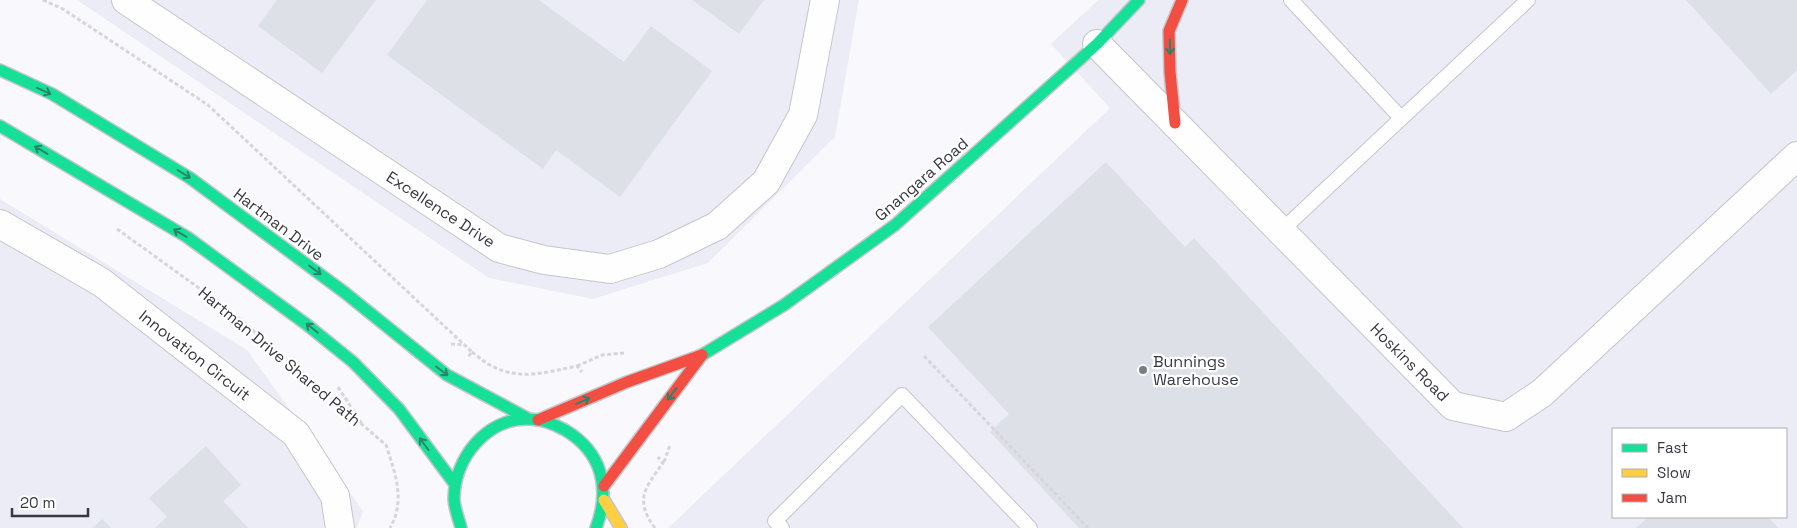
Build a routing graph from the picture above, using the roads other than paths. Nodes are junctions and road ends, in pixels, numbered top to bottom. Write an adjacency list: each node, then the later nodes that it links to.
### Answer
1 (126, 0): 2 (street, Excellence Drive)
2 (825, 0)
3 (1139, 0): 7 (main road, Gnangara Road)
4 (1182, 0): 10 (main road, one-way to 10)
5 (1291, 0): 9 (lane)
6 (1528, 0): 9 (lane)
7 (1097, 44): 10 (street, Hoskins Road); 15 (main road, Gnangara Road)
8 (0, 70): 16 (main road, Hartman Drive, one-way to 16)
9 (1401, 118): 14 (lane)
10 (1175, 123): 14 (street, Hoskins Road)
11 (0, 126): 17 (main road, one-way to 11)
12 (1797, 156): 14 (street, Hoskins Road)
13 (0, 224): 22 (street, Innovation Circuit)
14 (1281, 230)
15 (702, 355): 16 (main road, Gnangara Road, one-way to 15); 18 (main road, Gnangara Road, one-way to 18)
16 (533, 419): 17 (main road); 18 (main road, Hartman Drive)
17 (454, 483): 20 (main road)
18 (604, 486): 19 (main road, Hartman Drive)
19 (604, 500): 24 (main road, Hartman Drive); 25 (main road)
20 (454, 505): 21 (main road); 23 (main road)
21 (446, 520)
22 (340, 528)
23 (461, 528)
24 (596, 528)
25 (621, 528)
26 (782, 528): 27 (lane)
27 (1030, 528)

